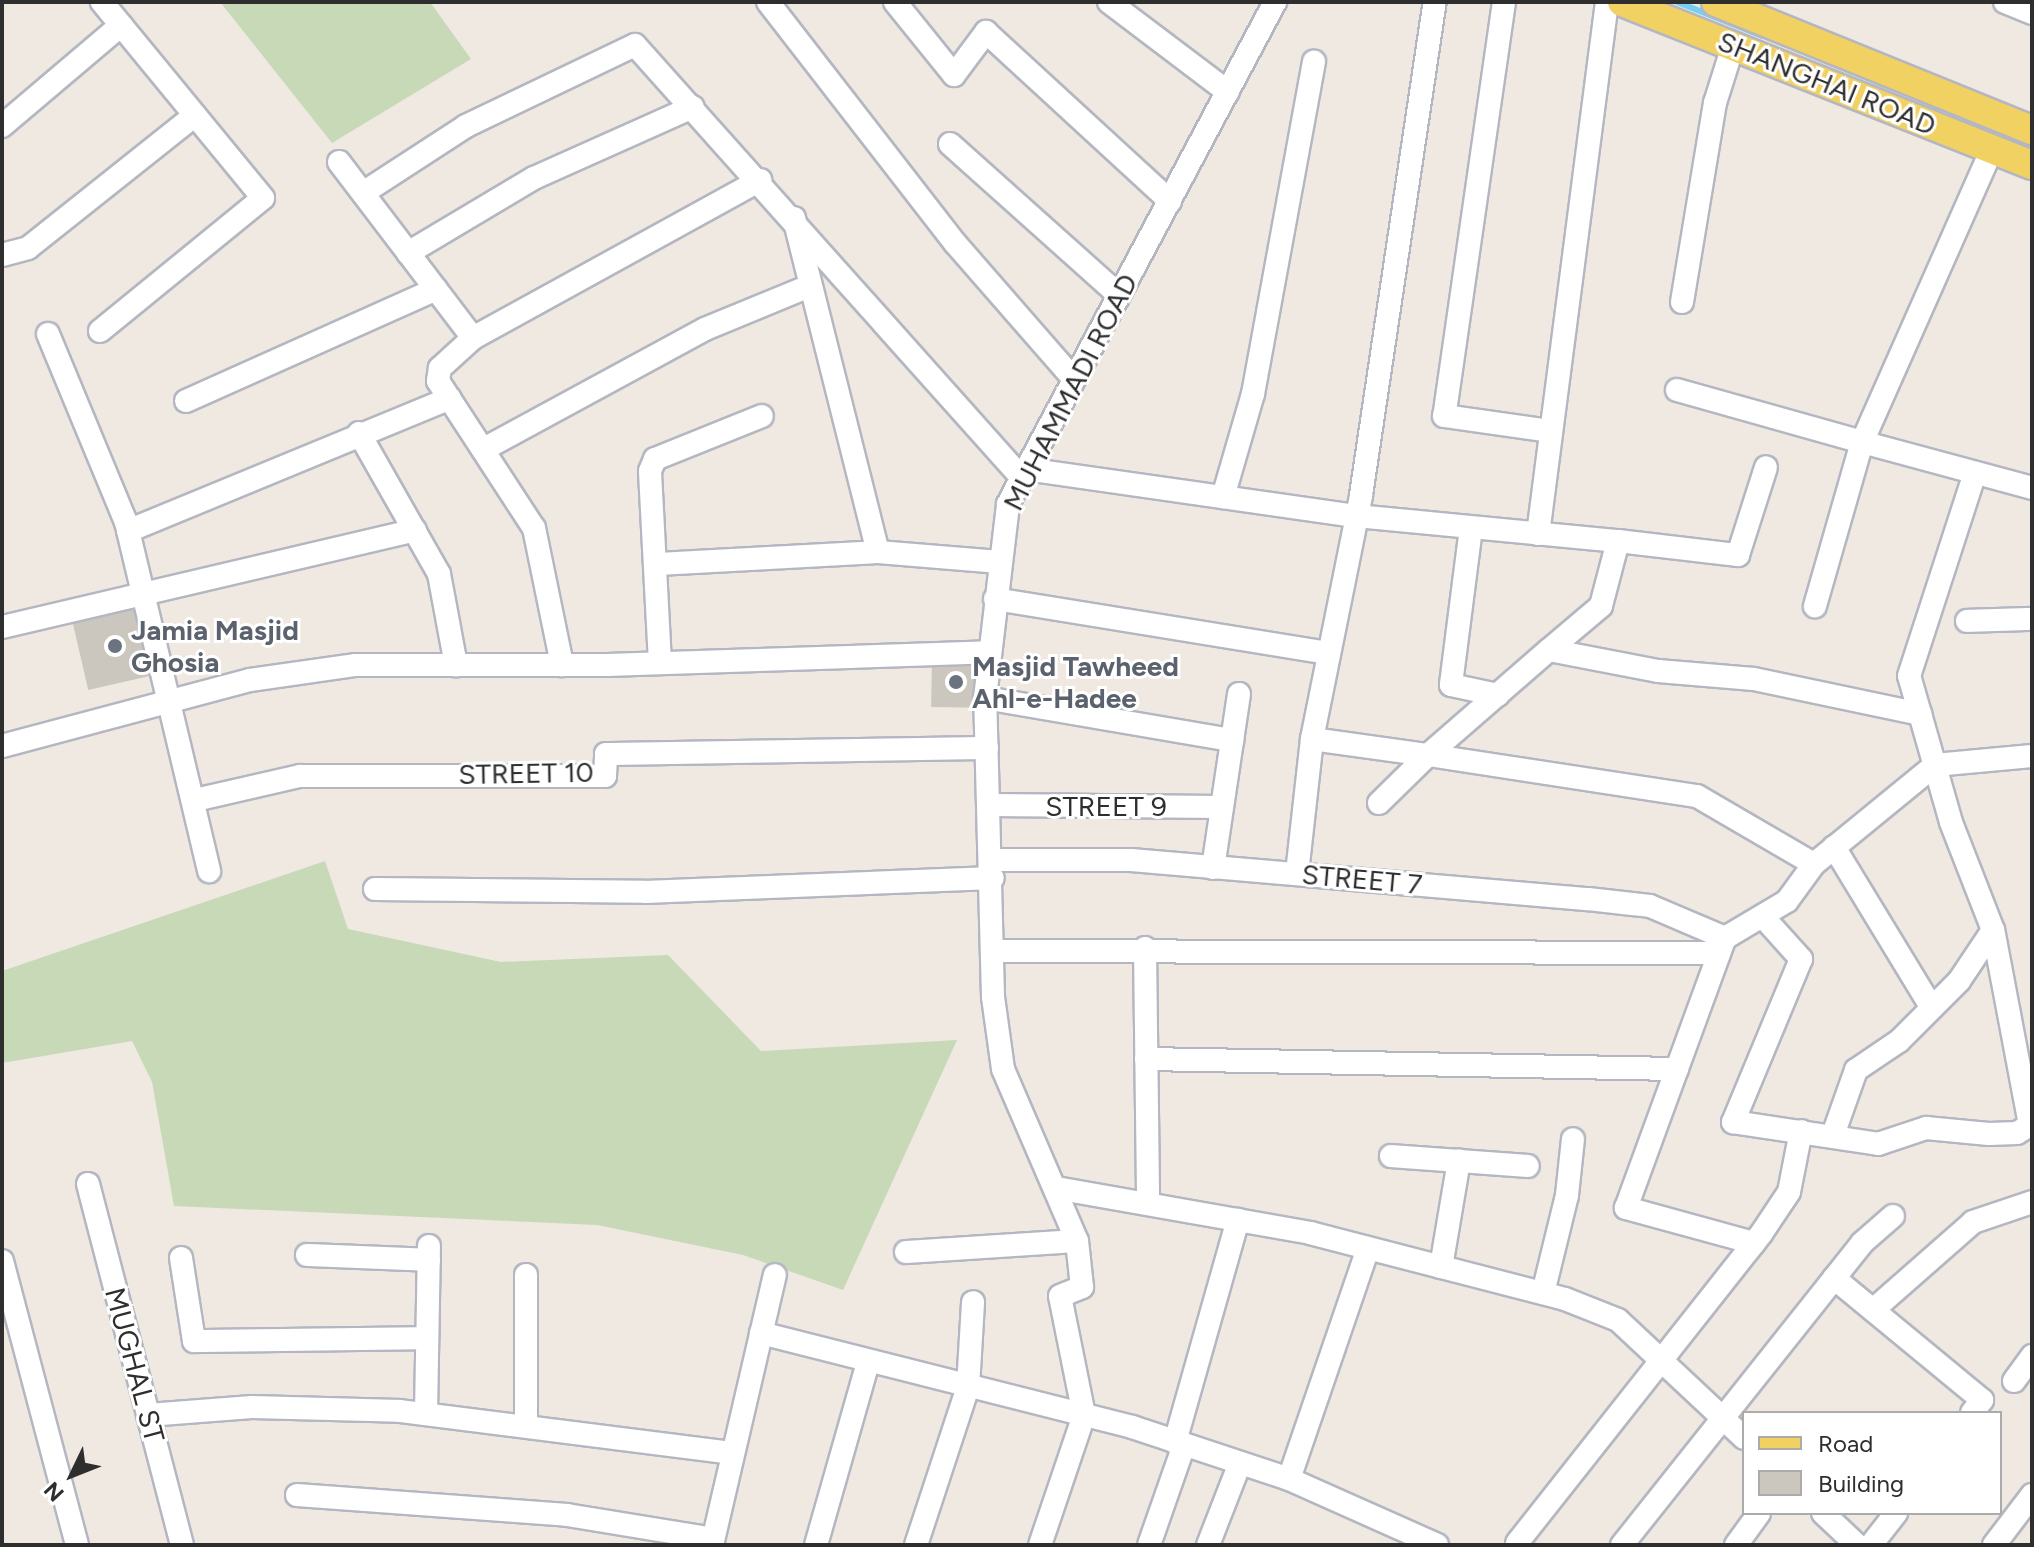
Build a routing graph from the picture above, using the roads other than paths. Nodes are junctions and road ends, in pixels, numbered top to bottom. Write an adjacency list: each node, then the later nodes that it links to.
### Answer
1 (102, 2): 13 (street)
2 (768, 2): 38 (street)
3 (895, 2): 27 (street)
4 (1109, 2): 16 (street)
5 (1275, 2): 16 (street, MUHAMMADI ROAD)
6 (1435, 2): 52 (street)
7 (1504, 2): 43 (street)
8 (1607, 2): 43 (street)
9 (1622, 2): 14 (main road, SHANGHAI ROAD)
10 (1716, 2): 20 (main road, SHANGHAI ROAD)
11 (2005, 2): 12 (street)
12 (2032, 13)
13 (121, 25): 18 (street); 19 (street)
14 (1733, 46): 22 (main road, SHANGHAI ROAD); 34 (street)
15 (1314, 62): 51 (street)
16 (1228, 92): 27 (street, MUHAMMADI ROAD)
17 (693, 107): 25 (street); 26 (street); 29 (street)
18 (195, 115): 30 (street); 35 (street)
19 (2, 126)
20 (2032, 130)
21 (950, 144): 33 (street)
22 (1992, 149): 24 (main road, SHANGHAI ROAD); 45 (street)
23 (339, 162): 26 (street)
24 (2032, 165)
25 (760, 180): 28 (street); 37 (street)
26 (363, 193): 29 (street)
27 (1170, 201): 33 (street, MUHAMMADI ROAD)
28 (794, 218): 31 (street); 48 (street)
29 (408, 253): 32 (street)
30 (2, 255)
31 (807, 287): 46 (street); 58 (street)
32 (436, 289): 37 (street); 41 (street)
33 (1118, 294): 38 (street, MUHAMMADI ROAD)
34 (1682, 302)
35 (100, 331)
36 (48, 334): 55 (street)
37 (473, 338): 40 (street)
38 (1072, 377): 48 (street, MUHAMMADI ROAD)
39 (1677, 390): 45 (street)
40 (450, 398): 44 (street); 46 (street)
41 (186, 401)
42 (762, 416): 60 (street)
43 (1551, 431): 56 (street)
44 (359, 433): 54 (street); 55 (street)
45 (1862, 442): 49 (street); 63 (street)
46 (484, 449): 72 (street)
47 (1766, 467): 57 (street)
48 (1023, 473): 51 (street); 59 (street, MUHAMMADI ROAD)
49 (1975, 473): 50 (street); 77 (street)
50 (2032, 488)
51 (1223, 497): 52 (street)
52 (1357, 516): 53 (street); 69 (street)
53 (1471, 528): 56 (street); 74 (street)
54 (415, 530): 61 (street); 71 (street)
55 (128, 531): 61 (street)
56 (1538, 534): 57 (street)
57 (1618, 541): 67 (street)
58 (878, 552): 59 (street); 60 (street)
59 (1000, 562): 62 (street, MUHAMMADI ROAD)
60 (658, 564): 70 (street)
61 (144, 595): 66 (street); 76 (street)
62 (995, 599): 68 (street, MUHAMMADI ROAD); 69 (street)
63 (1815, 606)
64 (2032, 619): 65 (street)
65 (1967, 621)
66 (2, 627)
67 (1549, 650): 74 (street); 77 (street)
68 (989, 652): 70 (street); 75 (street, MUHAMMADI ROAD)
69 (1329, 653): 78 (street)
70 (660, 663): 72 (street)
71 (456, 665): 72 (street); 76 (street)
72 (562, 665)
73 (1239, 694): 79 (street)
74 (1498, 695): 82 (street)
75 (985, 698): 79 (street); 81 (street, MUHAMMADI ROAD)
76 (170, 701): 80 (street); 85 (street)
77 (1920, 714): 84 (street)
78 (1312, 739): 82 (street); 94 (street)
79 (1232, 740): 88 (street)
80 (2, 746)
81 (987, 748): 85 (street, STREET 10); 87 (street, MUHAMMADI ROAD)
82 (1428, 755): 86 (street); 90 (street)
83 (2032, 756): 84 (street)
84 (1935, 765): 89 (street); 97 (street)
85 (195, 800): 93 (street)
86 (1379, 803)
87 (990, 805): 88 (street, STREET 9); 92 (street, MUHAMMADI ROAD)
88 (1222, 807): 91 (street)
89 (1834, 847): 90 (street); 101 (street)
90 (1814, 864): 96 (street)
91 (1213, 868): 92 (street, STREET 7); 94 (street, STREET 7)
92 (992, 869): 95 (street, STREET 7); 100 (street, MUHAMMADI ROAD)
93 (209, 871)
94 (1297, 873): 98 (street, STREET 7)
95 (375, 889)
96 (1765, 919): 98 (street); 104 (street)
97 (1993, 930): 101 (street); 105 (street)
98 (1722, 946): 99 (street); 103 (street)
99 (1145, 948): 100 (street); 102 (street)
100 (996, 951): 111 (street, MUHAMMADI ROAD)
101 (1932, 1008): 105 (street)
102 (1146, 1059): 103 (street); 112 (street)
103 (1677, 1069): 117 (street)
104 (1801, 1131): 105 (street); 117 (street)
105 (1833, 1135)
106 (1573, 1139): 127 (street)
107 (1391, 1156): 108 (street)
108 (1459, 1161): 109 (street); 123 (street)
109 (1528, 1166)
110 (88, 1184): 139 (street, MUGHAL ST)
111 (1056, 1188): 112 (street); 116 (street, MUHAMMADI ROAD)
112 (1148, 1204): 115 (street)
113 (2031, 1204): 129 (street)
114 (1893, 1216): 126 (street)
115 (1238, 1220): 118 (street); 144 (street)
116 (1077, 1241): 119 (street); 140 (street, MUHAMMADI ROAD)
117 (1754, 1243): 133 (street)
118 (1368, 1248): 123 (street); 147 (street)
119 (906, 1252)
120 (307, 1255): 131 (street)
121 (181, 1258): 131 (street)
122 (2, 1261): 155 (street)
123 (1441, 1267): 127 (street)
124 (526, 1275): 142 (street)
125 (775, 1275): 130 (street)
126 (1834, 1278): 129 (street); 141 (street)
127 (1543, 1293): 133 (street)
128 (973, 1302): 136 (street)
129 (1873, 1310): 137 (street)
130 (761, 1333): 134 (street); 145 (street)
131 (427, 1338): 138 (street)
132 (2032, 1356): 135 (street)
133 (1661, 1360): 141 (street); 154 (street)
134 (868, 1362): 136 (street); 157 (street)
135 (2014, 1381)
136 (968, 1387): 140 (street); 158 (street)
137 (1974, 1411)
138 (426, 1414): 139 (street); 142 (street)
139 (148, 1415): 156 (street, MUGHAL ST)
140 (1084, 1415): 144 (street); 159 (street)
141 (1724, 1420): 143 (street); 163 (street)
142 (526, 1425): 145 (street)
143 (1742, 1436)
144 (1180, 1444): 146 (street); 160 (street)
145 (732, 1453): 153 (street)
146 (1240, 1463): 147 (street); 161 (street)
147 (1289, 1479): 162 (street)
148 (297, 1495): 153 (street)
149 (2032, 1495): 167 (street)
150 (1758, 1515): 164 (street)
151 (1825, 1515): 165 (street)
152 (1894, 1515): 166 (street)
153 (713, 1542)
154 (1517, 1543)
155 (77, 1545)
156 (182, 1545)
157 (816, 1545)
158 (916, 1545)
159 (1040, 1545)
160 (1149, 1545)
161 (1208, 1545)
162 (1437, 1545)
163 (1622, 1545)
164 (1736, 1545)
165 (1857, 1545)
166 (1871, 1545)
167 (1994, 1545)

